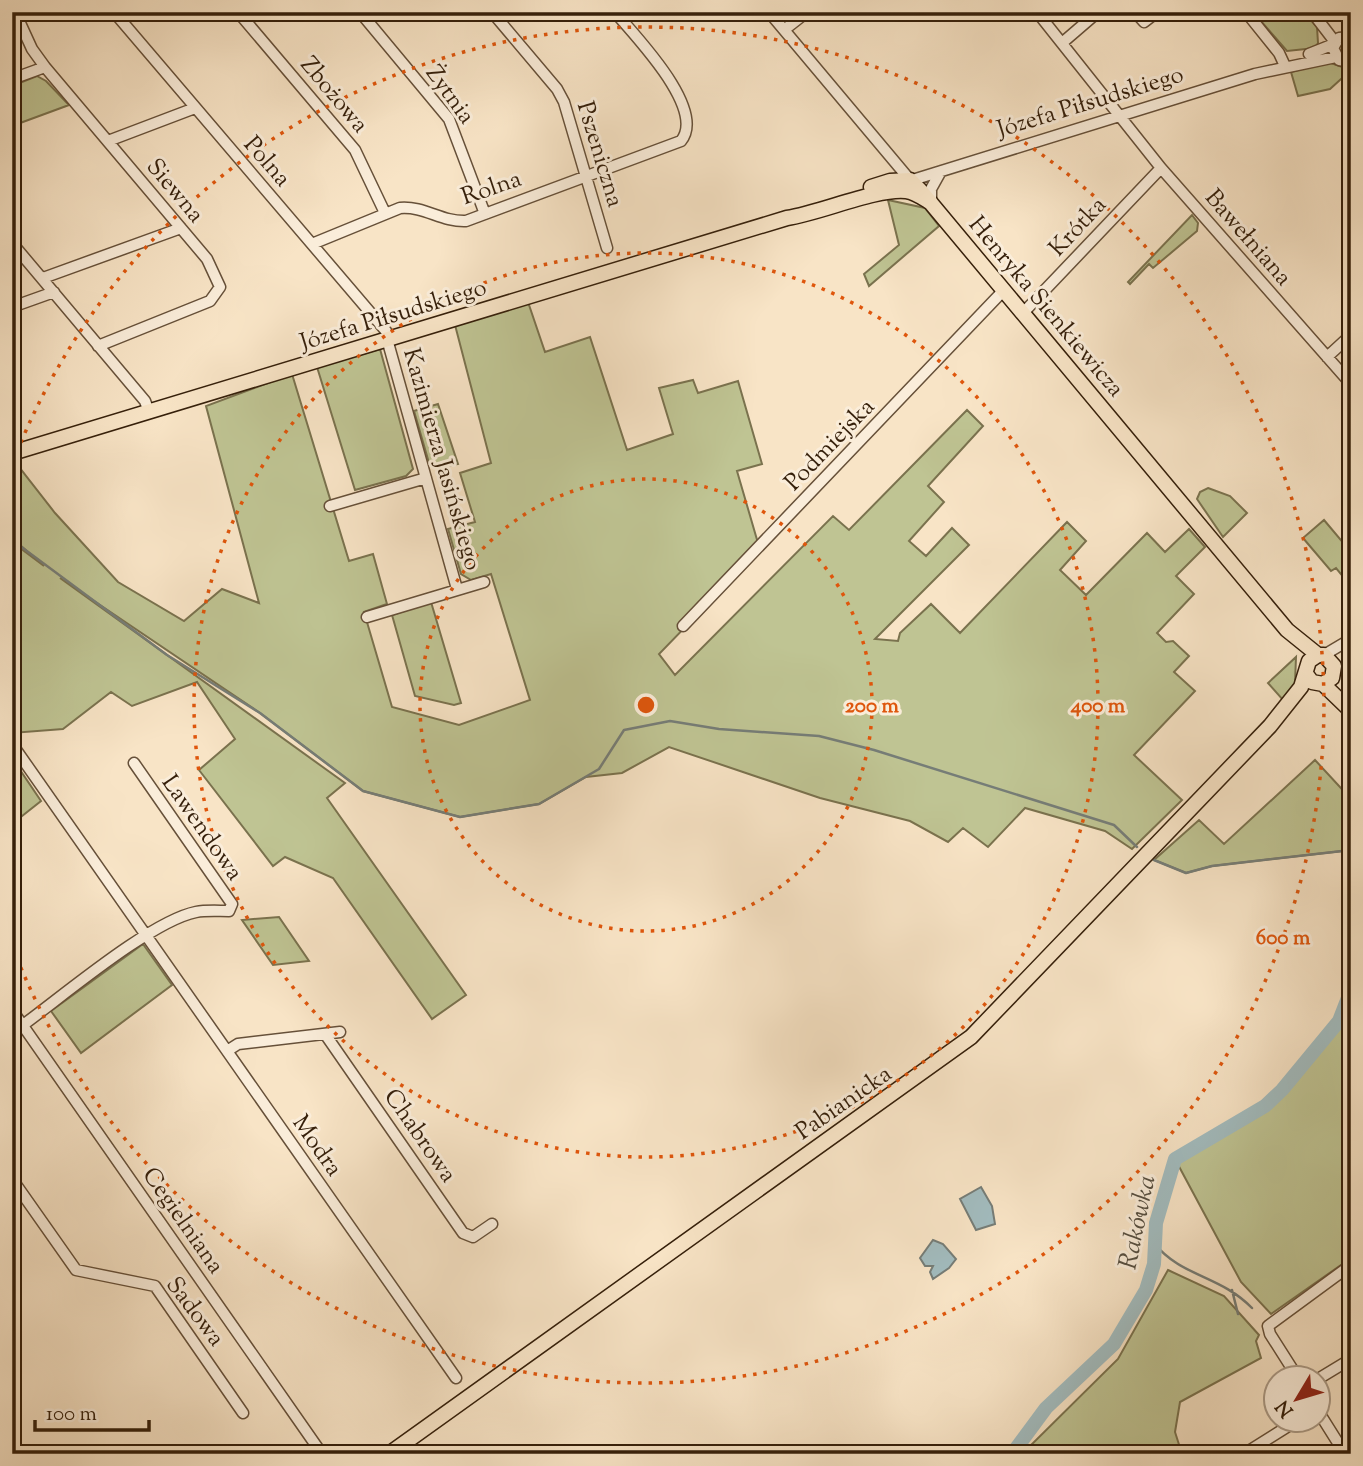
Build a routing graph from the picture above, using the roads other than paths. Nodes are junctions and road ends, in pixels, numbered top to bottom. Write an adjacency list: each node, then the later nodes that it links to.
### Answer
1 (15, 12): 23 (street, Siewna)
2 (114, 12): 25 (street, Polna)
3 (239, 12): 35 (street, Zbożowa)
4 (360, 12): 36 (street, Żytnia)
5 (492, 12): 31 (street, Pszeniczna)
6 (615, 12): 31 (street, Rolna)
7 (769, 12): 15 (street, Henryka Sienkiewicza)
8 (807, 12): 15 (street)
9 (1037, 12): 18 (street, Bawełniana)
10 (1098, 12): 18 (street)
11 (1135, 12): 12 (street)
12 (1157, 12)
13 (1246, 12): 22 (street)
14 (1314, 12): 16 (street); 17 (street)
15 (784, 30): 28 (street, Henryka Sienkiewicza)
16 (1326, 33): 17 (street); 19 (street)
17 (1341, 40): 19 (street, Józefa Piłsudskiego); 20 (street)
18 (1062, 43): 26 (street, Bawełniana)
19 (1317, 52): 22 (street, Józefa Piłsudskiego)
20 (1336, 57): 21 (street); 22 (street, Józefa Piłsudskiego)
21 (1351, 62)
22 (1284, 66): 26 (street, Józefa Piłsudskiego)
23 (45, 67): 24 (street); 27 (street, Siewna)
24 (12, 79)
25 (195, 108): 27 (street); 39 (street, Polna)
26 (1121, 115): 29 (street, Bawełniana); 30 (street, Józefa Piłsudskiego)
27 (108, 141): 37 (street, Siewna)
28 (896, 164): 32 (street, Henryka Sienkiewicza); 33 (street)
29 (1161, 168): 45 (street, Krótka); 49 (street, Bawełniana)
30 (941, 171): 32 (street, Józefa Piłsudskiego); 34 (street)
31 (586, 176): 36 (street, Rolna); 40 (street, Pszeniczna)
32 (910, 180): 33 (main road, Józefa Piłsudskiego); 34 (main road, Henryka Sienkiewicza)
33 (888, 187): 34 (main road); 47 (main road, Józefa Piłsudskiego)
34 (931, 203): 42 (main road, Henryka Sienkiewicza)
35 (385, 213): 36 (street, Rolna); 39 (street, Rolna)
36 (485, 214)
37 (181, 228): 41 (street); 48 (street, Siewna)
38 (12, 243): 41 (street)
39 (312, 244): 47 (street, Polna)
40 (607, 248)
41 (43, 278): 43 (street)
42 (1004, 290): 45 (main road, Henryka Sienkiewicza); 58 (street, Podmiejska)
43 (54, 292): 44 (street); 48 (street)
44 (12, 307)
45 (1023, 313): 60 (main road, Henryka Sienkiewicza)
46 (1351, 335): 49 (street)
47 (388, 339): 51 (main road, Józefa Piłsudskiego); 53 (street, Kazimierza Jasińskiego)
48 (98, 346): 51 (street)
49 (1327, 357): 50 (street, Bawełniana)
50 (1351, 384)
51 (149, 412): 52 (main road, Józefa Piłsudskiego)
52 (12, 453)
53 (426, 478): 54 (street); 56 (street, Kazimierza Jasińskiego)
54 (330, 506)
55 (484, 582): 56 (street)
56 (457, 589): 57 (street)
57 (367, 617)
58 (683, 626)
59 (1351, 642): 60 (street, Pabianicka)
60 (1320, 669): 61 (main road); 62 (main road); 84 (main road, Pabianicka)
61 (1351, 700)
62 (1351, 711)
63 (12, 744): 65 (street, Modra)
64 (134, 763): 65 (street, Lawendowa)
65 (146, 935): 67 (street); 70 (street, Modra)
66 (12, 1010): 67 (street, Cegielniana)
67 (23, 1025): 83 (street, Cegielniana)
68 (340, 1032): 69 (street)
69 (325, 1034): 70 (street); 72 (street, Chabrowa)
70 (228, 1051): 77 (street, Modra)
71 (12, 1179): 78 (street, Sadowa)
72 (492, 1224)
73 (1351, 1265): 75 (street)
74 (1351, 1359): 76 (street)
75 (1289, 1364)
76 (1332, 1370)
77 (457, 1378)
78 (243, 1413)
79 (1332, 1433): 82 (street)
80 (1276, 1434): 85 (street)
81 (1351, 1438): 82 (street)
82 (1342, 1449)
83 (322, 1454)
84 (389, 1454)
85 (1244, 1454)

